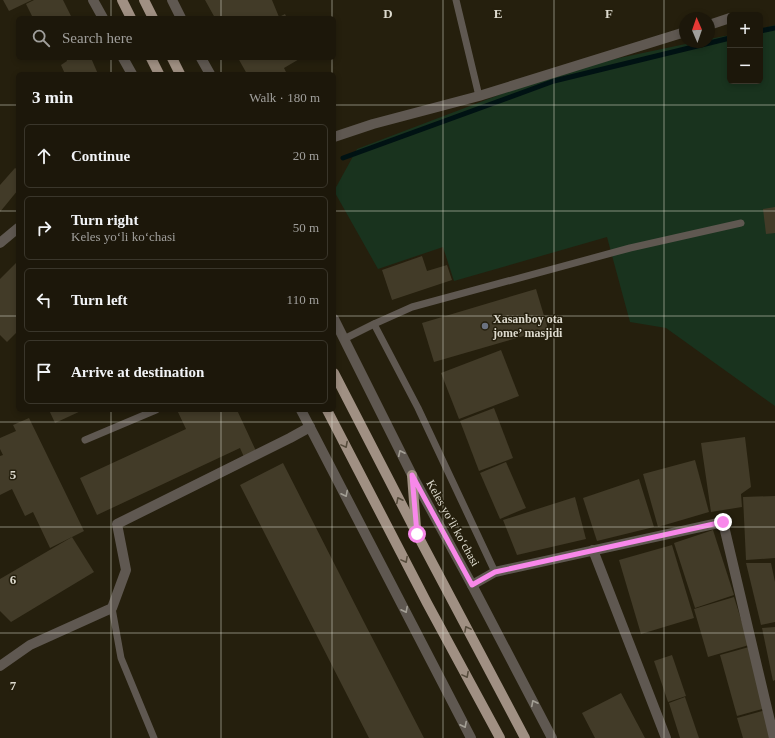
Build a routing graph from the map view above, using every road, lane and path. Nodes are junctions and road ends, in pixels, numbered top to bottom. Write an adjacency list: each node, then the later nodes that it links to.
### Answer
1 (93, 0): 6 (street)
2 (122, 0): 7 (main road)
3 (144, 0): 8 (main road)
4 (172, 0): 9 (street)
5 (456, 0): 21 (lane)
6 (102, 16)
7 (130, 16)
8 (152, 16)
9 (180, 16)
10 (727, 19): 11 (street)
11 (715, 23)
12 (679, 34): 21 (street)
13 (124, 60): 17 (street)
14 (152, 60): 18 (main road)
15 (173, 60): 19 (main road)
16 (202, 60): 20 (street)
17 (131, 72)
18 (158, 72)
19 (179, 72)
20 (209, 72)
21 (479, 96): 22 (street)
22 (336, 137)
23 (741, 223): 27 (lane)
24 (16, 230): 25 (street)
25 (0, 243)
26 (336, 323): 28 (street, Keles yoʻli koʻchasi)
27 (374, 324): 28 (lane); 38 (lane)
28 (344, 339): 35 (street, Keles yoʻli koʻchasi, one-way to 28)
29 (336, 377): 36 (main road, one-way to 29)
30 (151, 412): 34 (lane)
31 (302, 412): 33 (street)
32 (328, 412): 44 (main road, one-way to 44)
33 (310, 427): 40 (street); 43 (street, one-way to 43)
34 (85, 440)
35 (412, 475): 36 (main road); 39 (street, Keles yoʻli koʻchasi)
36 (417, 534): 45 (main road, one-way to 36)
37 (593, 550): 38 (street); 47 (street); 48 (street)
38 (495, 572): 39 (street)
39 (472, 585): 46 (street, Keles yoʻli koʻchasi, one-way to 39)
40 (112, 608): 41 (street); 42 (lane)
41 (0, 666)
42 (154, 738)
43 (471, 738)
44 (500, 738)
45 (525, 738)
46 (552, 738)
47 (666, 738)
48 (774, 738)

